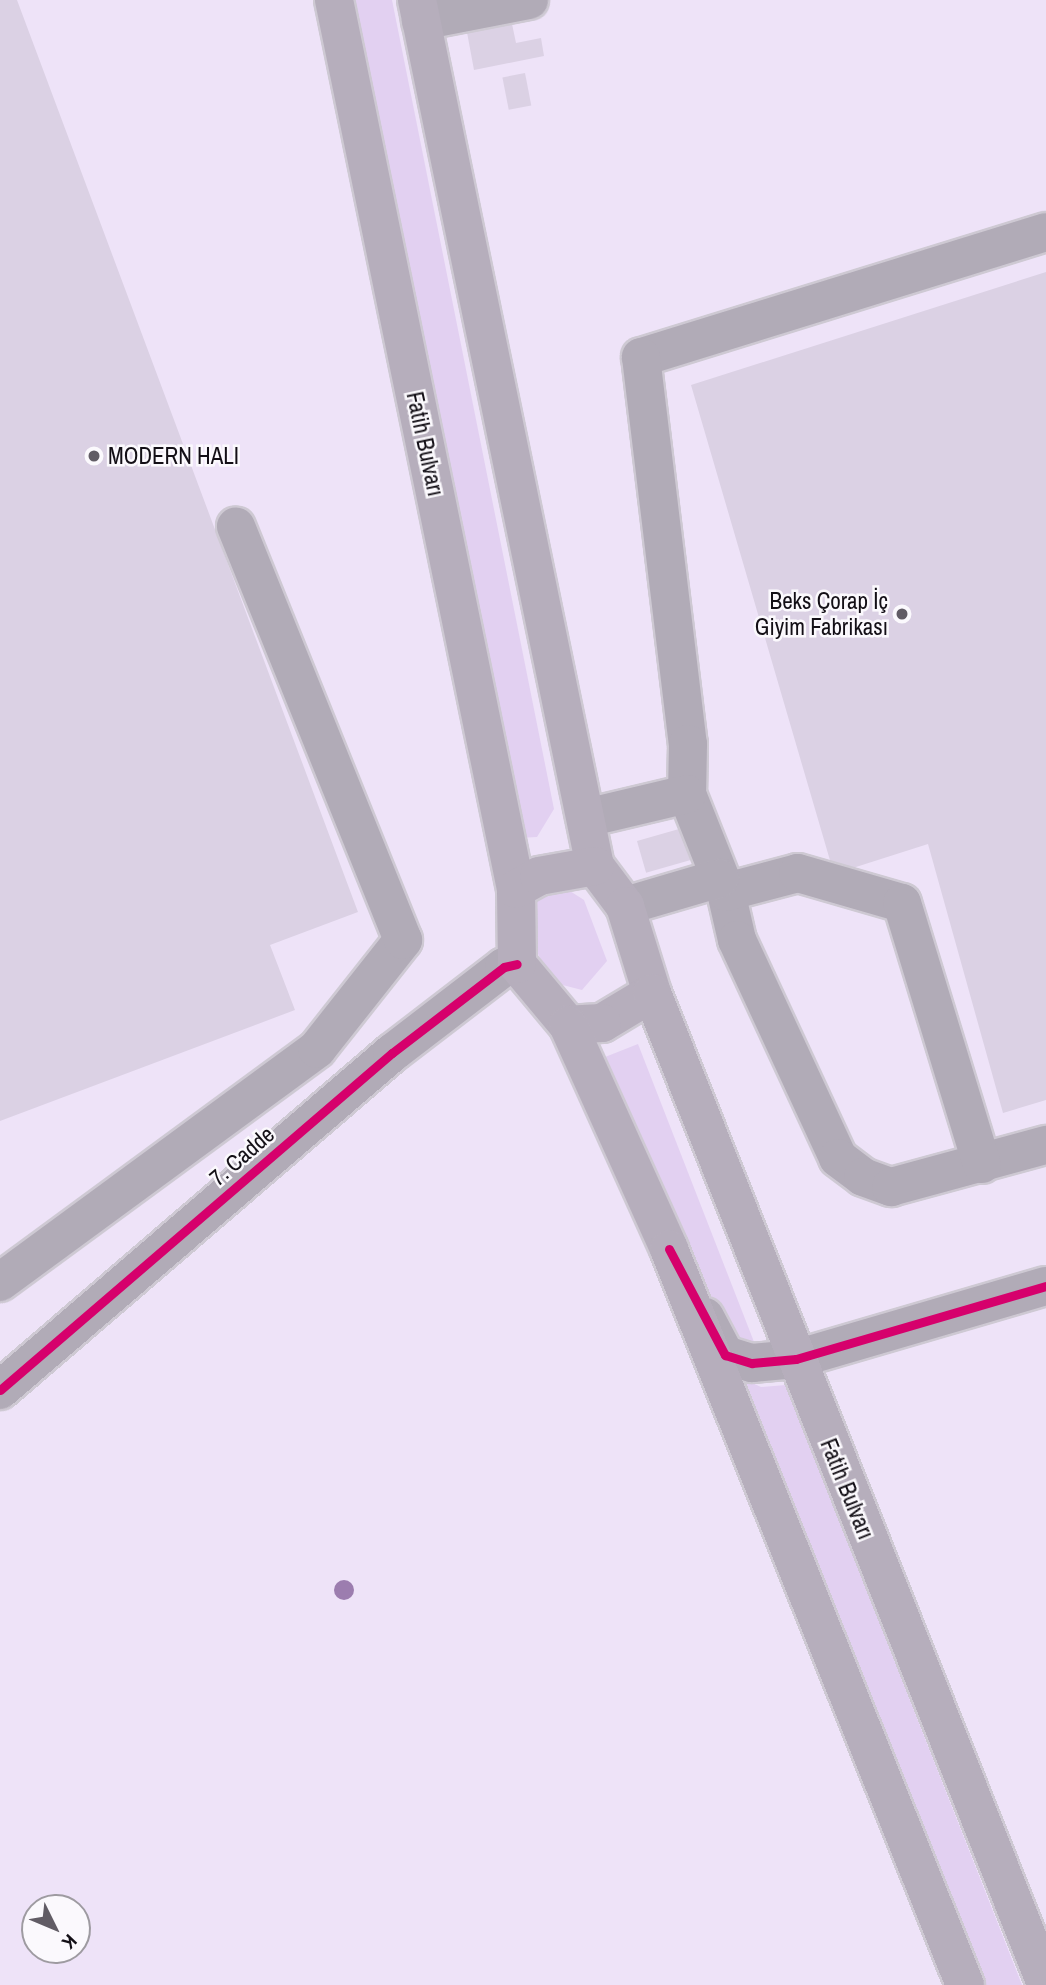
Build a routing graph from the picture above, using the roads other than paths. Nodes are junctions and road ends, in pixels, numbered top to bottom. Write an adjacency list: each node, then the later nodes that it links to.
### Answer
1 (334, 0): 10 (main road, Fatih Bulvarı)
2 (529, 0): 3 (street)
3 (419, 10): 7 (main road, Fatih Bulvarı)
4 (1046, 232): 6 (street)
5 (236, 526): 18 (street)
6 (687, 794): 7 (street); 9 (street)
7 (586, 818): 8 (main road, Fatih Bulvarı)
8 (595, 866): 10 (main road); 11 (main road, Fatih Bulvarı)
9 (723, 885): 11 (street); 16 (street); 16 (street)
10 (516, 889): 12 (main road, Fatih Bulvarı)
11 (625, 906): 13 (main road, Fatih Bulvarı)
12 (517, 964): 14 (main road); 21 (street, 7. Cadde)
13 (652, 993): 14 (main road); 20 (main road, Fatih Bulvarı)
14 (568, 1025): 17 (main road)
15 (1046, 1145): 16 (street)
16 (982, 1164)
17 (669, 1249): 20 (street); 23 (main road)
18 (0, 1282)
19 (1046, 1286): 20 (street)
20 (796, 1359): 22 (main road, Fatih Bulvarı)
21 (0, 1390)
22 (1046, 1984)
23 (965, 1985)

